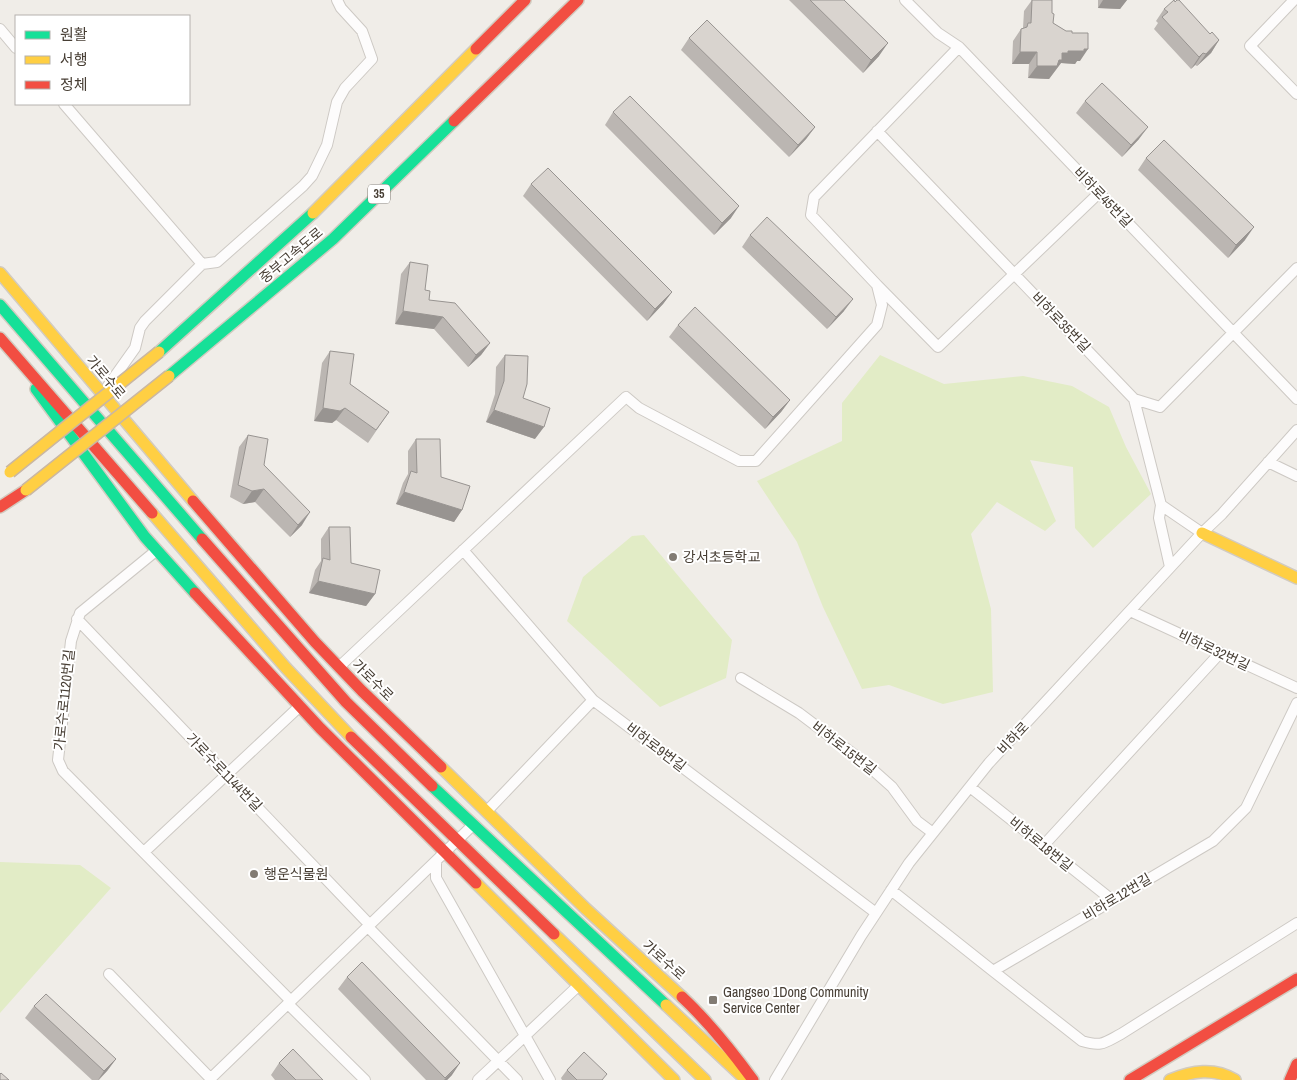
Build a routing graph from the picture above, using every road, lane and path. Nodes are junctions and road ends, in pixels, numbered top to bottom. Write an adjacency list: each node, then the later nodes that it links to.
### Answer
1 (337, 0): 13 (street)
2 (525, 0): 27 (main road, 중부고속도로 / 35, bridge)
3 (578, 0): 29 (main road, 중부고속도로 / 35, bridge)
4 (905, 0): 8 (street, 비하로45번길)
5 (1294, 0): 9 (street)
6 (0, 29): 7 (street)
7 (15, 47)
8 (958, 47): 11 (street); 12 (street, 비하로45번길)
9 (1297, 94)
10 (65, 105): 13 (street)
11 (877, 131): 16 (street, 비하로35번길); 17 (street)
12 (1099, 193): 16 (street); 19 (street, 비하로45번길)
13 (202, 264): 21 (street)
14 (1297, 268): 19 (street)
15 (0, 273): 21 (main road, 가로수로)
16 (1014, 274): 17 (street); 22 (street, 비하로35번길)
17 (877, 284): 32 (street)
18 (0, 305): 47 (main road)
19 (1233, 332): 22 (street); 23 (street, 비하로45번길)
20 (2, 339): 31 (main road); 49 (main road)
21 (102, 395): 38 (main road, 가로수로)
22 (1134, 399): 28 (street, 비하로35번길)
23 (1297, 399)
24 (1297, 430): 25 (street, 비하로)
25 (1268, 462): 26 (street); 30 (street, 비하로)
26 (1297, 476)
27 (0, 479)
28 (1161, 505): 30 (street); 33 (street, 비하로35번길)
29 (0, 507)
30 (1202, 533): 33 (street, 비하로); 34 (main road)
31 (157, 550): 36 (street, 가로수로1120번길); 43 (main road)
32 (463, 550): 38 (street); 41 (street, 비하로9번길)
33 (1170, 567): 35 (street, 비하로)
34 (1297, 578)
35 (1130, 611): 37 (street, 비하로32번길); 45 (street, 비하로)
36 (77, 619): 44 (street, 가로수로1144번길); 51 (street, 가로수로1120번길)
37 (1220, 653): 40 (street, 비하로32번길); 50 (street)
38 (339, 667): 46 (main road, 가로수로)
39 (741, 678): 48 (street, 비하로15번길)
40 (1297, 688)
41 (593, 700): 46 (street); 56 (street, 비하로9번길)
42 (1297, 702): 55 (street, 비하로12번길)
43 (300, 706): 44 (street); 52 (main road)
44 (227, 775): 51 (street); 58 (street, 가로수로1144번길)
45 (970, 787): 48 (street, 비하로); 50 (street, 비하로18번길)
46 (488, 811): 75 (main road, 가로수로)
47 (473, 825): 49 (street); 74 (main road)
48 (933, 832): 54 (street, 비하로)
49 (458, 840): 52 (street); 73 (main road)
50 (1044, 846): 55 (street, 비하로18번길)
51 (144, 852): 63 (street)
52 (445, 852): 53 (street); 62 (main road)
53 (436, 861): 58 (street); 64 (street)
54 (891, 890): 56 (street, 비하로); 59 (street)
55 (1112, 900): 59 (street, 비하로12번길)
56 (876, 913): 76 (street, 비하로)
57 (1297, 923): 59 (street)
58 (369, 926): 63 (street); 65 (street, 가로수로1144번길)
59 (993, 971)
60 (109, 974): 67 (street)
61 (1297, 979): 77 (main road)
62 (579, 985): 64 (street); 72 (main road)
63 (290, 1002): 67 (street); 68 (street)
64 (526, 1035): 65 (street); 71 (street)
65 (498, 1061): 69 (street); 70 (street, 가로수로1144번길)
66 (1297, 1064): 80 (main road)
67 (211, 1080)
68 (365, 1080)
69 (478, 1080)
70 (516, 1080)
71 (550, 1080)
72 (674, 1080)
73 (705, 1080)
74 (746, 1080)
75 (753, 1080)
76 (775, 1080)
77 (1130, 1080)
78 (1170, 1080): 79 (main road)
79 (1235, 1080)
80 (1290, 1080)

